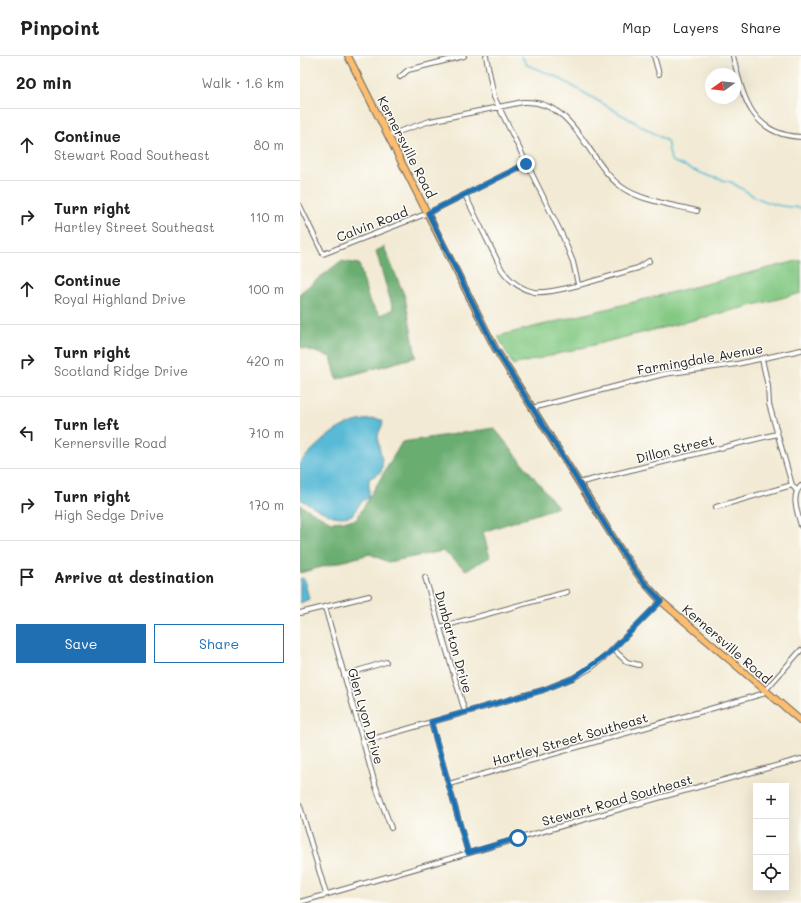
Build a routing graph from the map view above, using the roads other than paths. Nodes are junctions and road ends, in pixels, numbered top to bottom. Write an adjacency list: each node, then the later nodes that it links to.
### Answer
1 (348, 56): 9 (main road, Kernersville Road)
2 (464, 56): 7 (street)
3 (486, 56): 8 (street)
4 (654, 56): 6 (street)
5 (733, 56): 10 (street)
6 (659, 74)
7 (400, 77)
8 (499, 107): 9 (street); 11 (street); 14 (street)
9 (389, 135): 15 (main road, Kernersville Road)
10 (801, 137)
11 (526, 164): 12 (street, Calvin Road); 17 (street)
12 (465, 195): 15 (street, Calvin Road); 17 (street)
13 (300, 206): 15 (street, Calvin Road)
14 (697, 211)
15 (428, 213): 20 (main road, Kernersville Road)
16 (649, 261): 17 (street)
17 (578, 284)
18 (801, 350): 19 (street, Farmingdale Avenue)
19 (762, 359): 20 (street, Farmingdale Avenue); 21 (street)
20 (532, 408): 22 (main road, Kernersville Road)
21 (777, 434): 22 (street, Dillon Street); 23 (street)
22 (578, 483): 31 (main road, Kernersville Road)
23 (792, 485): 25 (street); 26 (street)
24 (801, 486): 25 (street)
25 (797, 491): 27 (street)
26 (716, 507)
27 (801, 526)
28 (425, 577): 34 (street, Dunbarton Drive)
29 (567, 592): 34 (street)
30 (369, 596): 32 (street)
31 (661, 601): 35 (street); 40 (main road, Kernersville Road)
32 (325, 607): 33 (street); 39 (street, Glen Lyon Drive)
33 (300, 613)
34 (440, 627): 41 (street, Dunbarton Drive)
35 (613, 649): 38 (street); 41 (street)
36 (801, 650): 40 (street)
37 (386, 662): 39 (street)
38 (639, 665)
39 (344, 675): 44 (street, Glen Lyon Drive)
40 (765, 691): 42 (main road, Kernersville Road); 46 (street, Hartley Street Southeast)
41 (465, 712): 43 (street)
42 (801, 721)
43 (431, 722): 44 (street); 46 (street)
44 (362, 742): 48 (street, Glen Lyon Drive)
45 (801, 759): 49 (street, Stewart Road Southeast)
46 (449, 784): 49 (street)
47 (300, 806): 50 (street)
48 (391, 828)
49 (468, 853): 50 (street, Stewart Road Southeast)
50 (326, 894): 51 (street, Stewart Road Southeast)
51 (300, 902)

